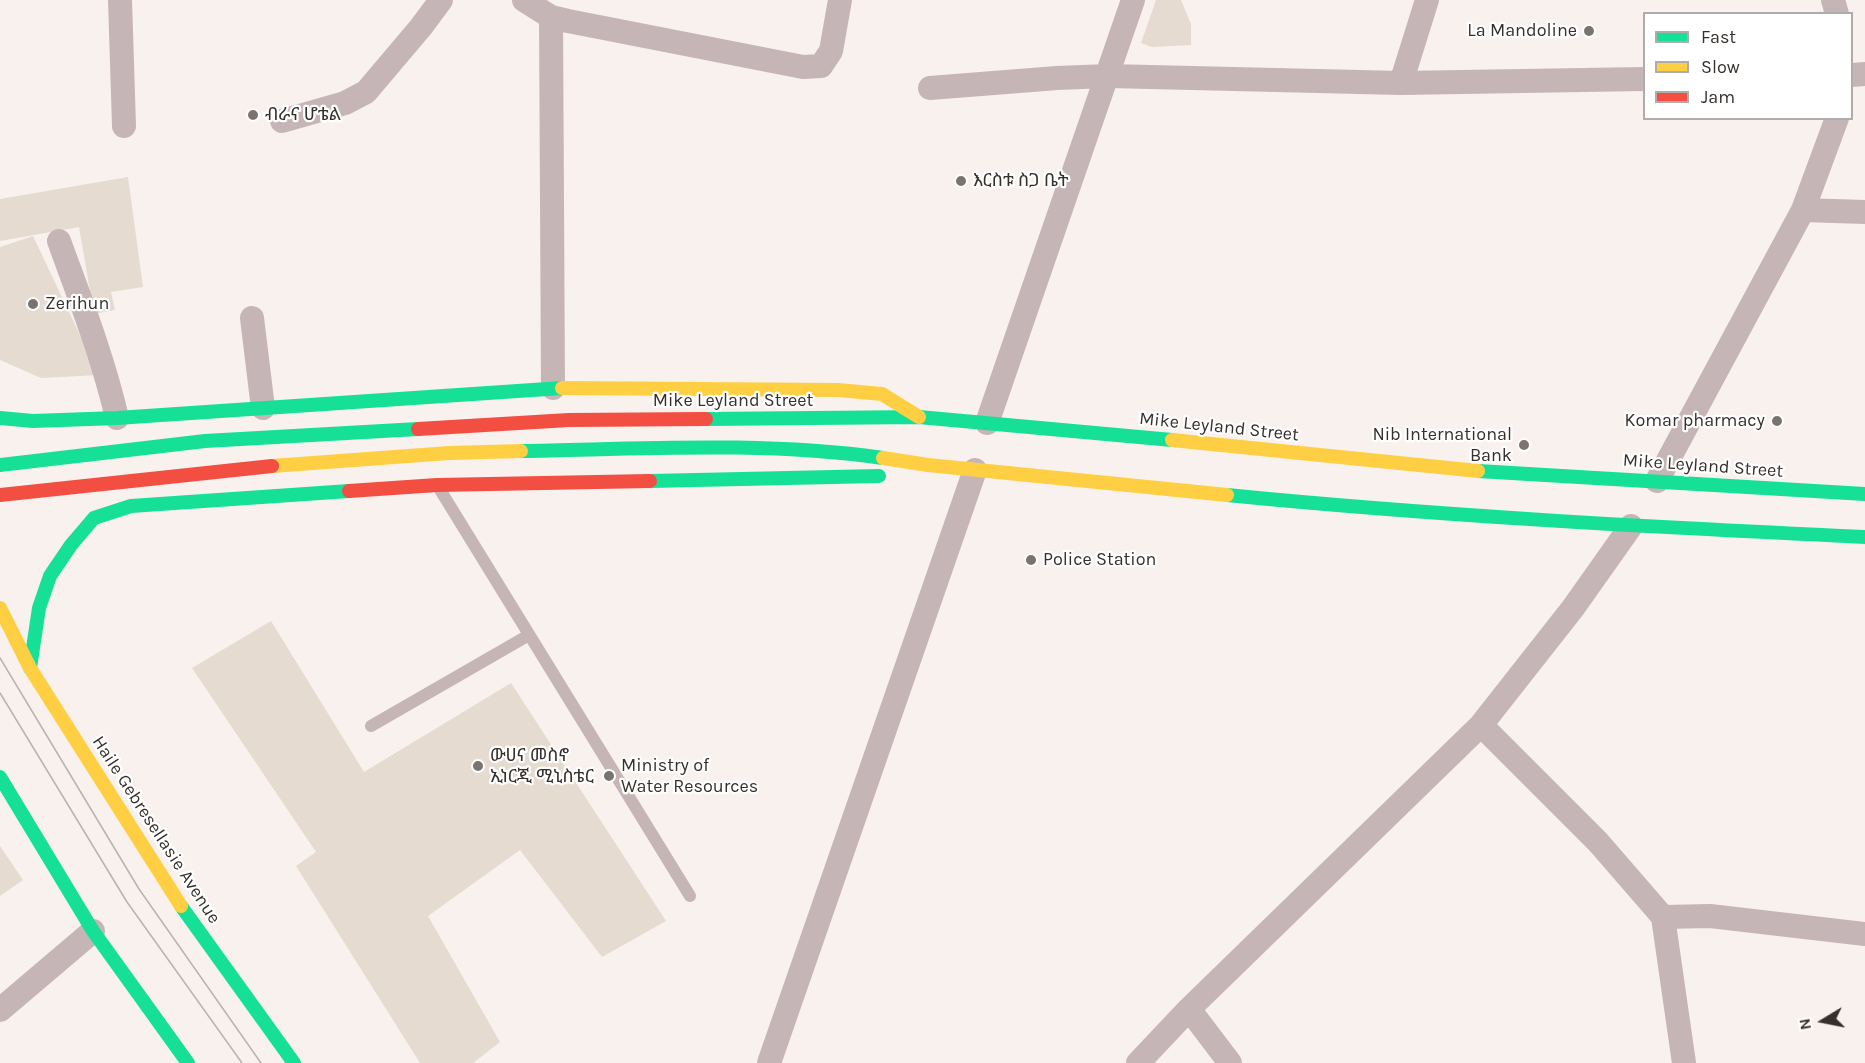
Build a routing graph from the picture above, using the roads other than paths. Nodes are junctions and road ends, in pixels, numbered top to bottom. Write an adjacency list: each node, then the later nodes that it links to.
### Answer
1 (120, 0): 14 (street)
2 (441, 0): 13 (street)
3 (524, 0): 7 (street)
4 (840, 0): 7 (street)
5 (1134, 0): 8 (street)
6 (1426, 0): 10 (street)
7 (551, 17): 19 (street)
8 (1108, 76): 10 (street); 11 (street); 24 (street)
9 (1643, 79): 10 (street)
10 (1401, 83)
11 (930, 87)
12 (1836, 120): 15 (street)
13 (282, 121)
14 (124, 126)
15 (1803, 210): 16 (street); 28 (street)
16 (1865, 212)
17 (59, 241): 23 (street)
18 (252, 318): 20 (street)
19 (553, 388): 20 (main road); 21 (main road)
20 (263, 408): 23 (main road)
21 (919, 417): 24 (main road, Mike Leyland Street); 25 (main road, Mike Leyland Street)
22 (0, 418): 23 (main road)
23 (117, 418)
24 (987, 423): 28 (main road, Mike Leyland Street)
25 (0, 465)
26 (928, 465): 27 (main road); 29 (main road); 31 (main road)
27 (975, 470): 32 (main road); 48 (street)
28 (1657, 481): 30 (main road, Mike Leyland Street)
29 (437, 485): 35 (lane); 36 (main road)
30 (1865, 494)
31 (0, 495)
32 (1631, 526): 33 (main road); 37 (street)
33 (1865, 537)
34 (0, 608): 36 (main road, Haile Gebresellasie Avenue)
35 (529, 635): 38 (lane); 40 (lane)
36 (30, 668): 47 (main road, Haile Gebresellasie Avenue)
37 (1481, 725): 41 (street); 45 (street)
38 (371, 726)
39 (0, 777): 42 (main road)
40 (690, 896)
41 (1663, 916): 43 (street); 51 (street)
42 (93, 931): 44 (street); 46 (main road)
43 (1865, 934)
44 (0, 1010)
45 (1189, 1010): 49 (street); 50 (street)
46 (188, 1063)
47 (294, 1063)
48 (769, 1063)
49 (1138, 1063)
50 (1230, 1063)
51 (1684, 1063)

